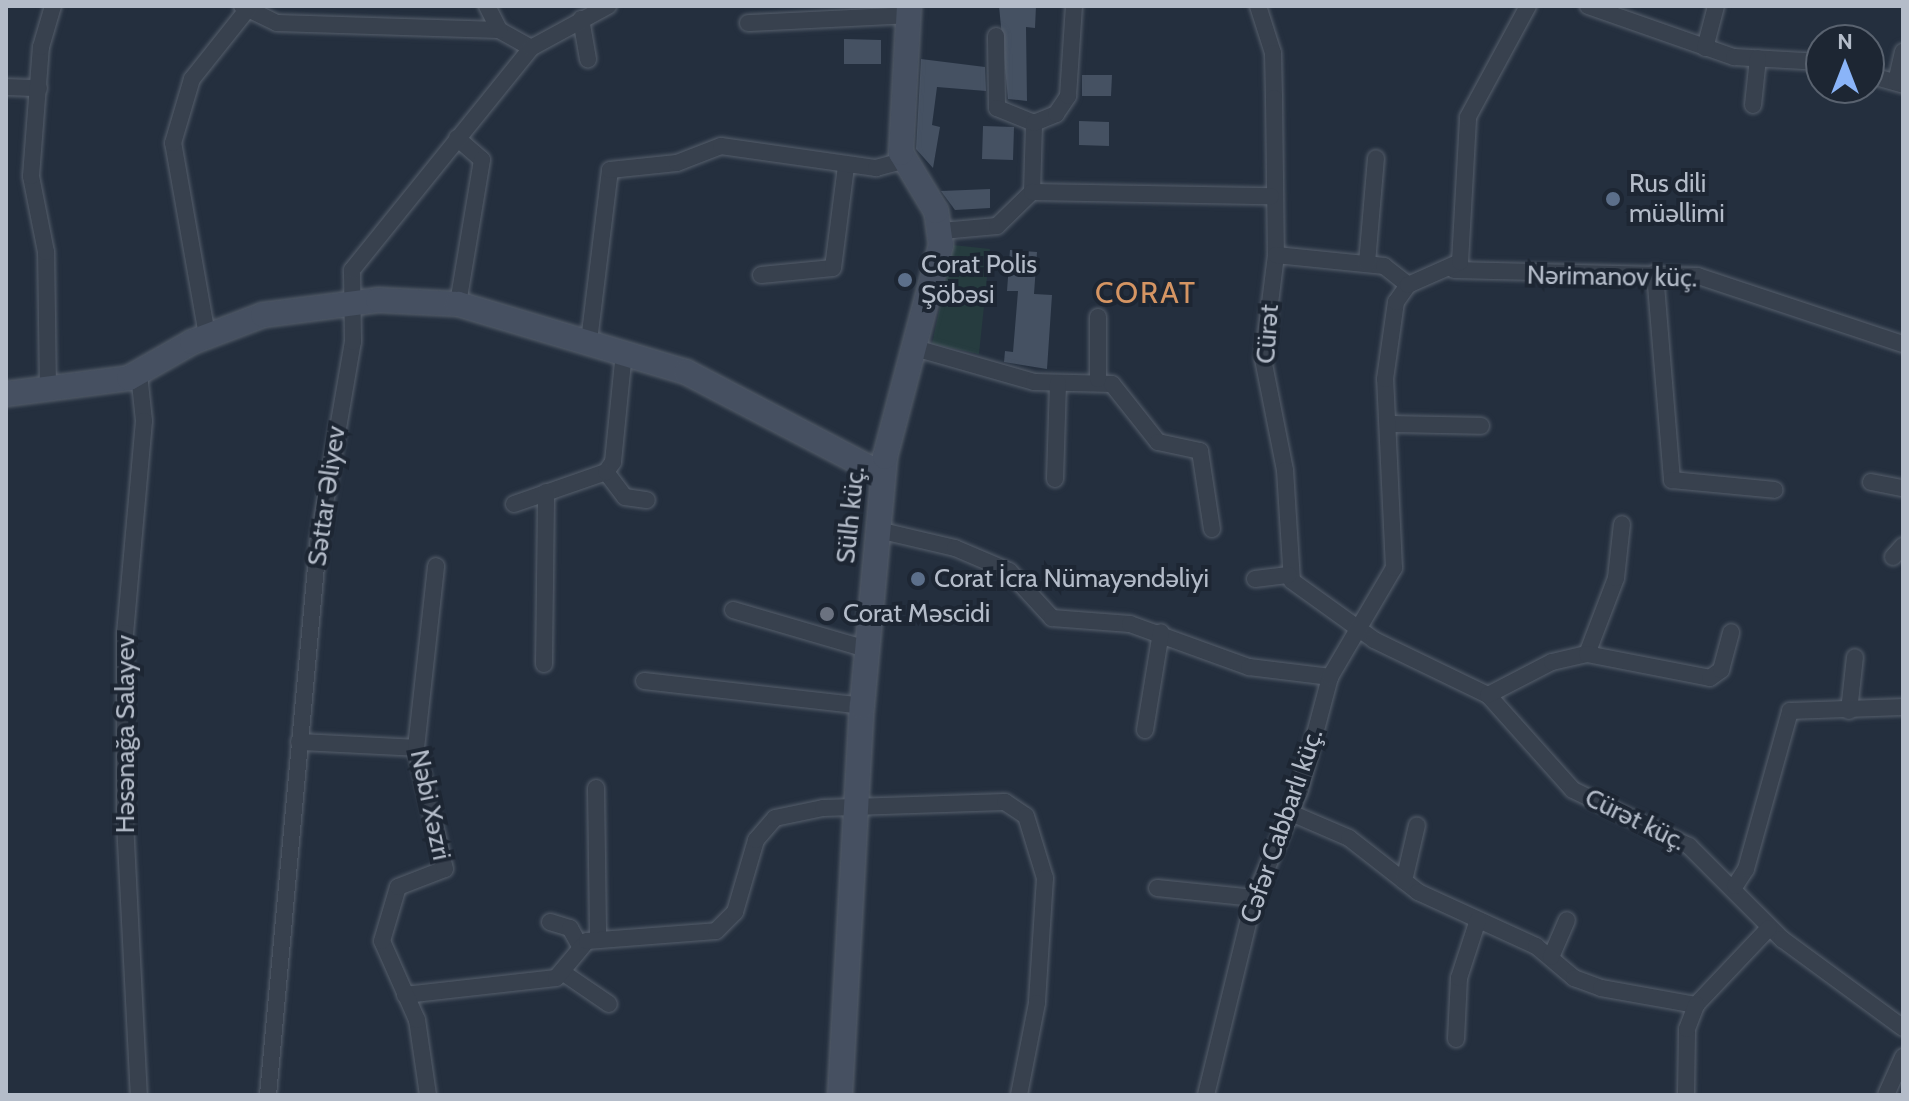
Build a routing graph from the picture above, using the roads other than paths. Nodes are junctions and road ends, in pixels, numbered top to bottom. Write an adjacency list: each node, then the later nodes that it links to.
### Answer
1 (53, 6): 23 (street)
2 (487, 6): 13 (street)
3 (608, 6): 11 (street, Səttar Əliyev)
4 (1074, 6): 25 (street)
5 (1258, 6): 31 (street, Cürət)
6 (1528, 6): 35 (street)
7 (1588, 6): 16 (street)
8 (1716, 6): 16 (street)
9 (246, 8): 13 (street); 42 (street)
10 (909, 10): 12 (street); 28 (street)
11 (581, 19): 15 (street, Səttar Əliyev); 19 (street)
12 (748, 23)
13 (499, 30): 15 (street)
14 (996, 36): 25 (street)
15 (531, 48): 26 (street, Səttar Əliyev)
16 (1705, 48): 18 (street)
17 (1903, 52): 21 (street)
18 (1758, 58): 20 (street); 24 (street)
19 (588, 59)
20 (1805, 61)
21 (1900, 84)
22 (6, 87): 23 (street)
23 (39, 88): 50 (street)
24 (1753, 105)
25 (1034, 123): 30 (street)
26 (457, 138): 39 (street, Səttar Əliyev); 40 (street)
27 (1376, 158): 34 (street)
28 (903, 161): 29 (street); 32 (street)
29 (846, 166): 37 (street); 43 (street)
30 (1032, 192): 31 (street); 32 (street)
31 (1271, 196): 33 (street, Cürət)
32 (942, 231): 45 (street, Sülh küç.)
33 (1276, 255): 34 (street); 67 (street, Cürət)
34 (1367, 263): 38 (street)
35 (1454, 270): 36 (street, Nərimanov küç.); 38 (street)
36 (1655, 273): 44 (street, Nərimanov küç.); 59 (street)
37 (761, 275)
38 (1408, 285): 52 (street, Cəfər Cabbarlı küç.)
39 (352, 302): 40 (street); 42 (street); 84 (street, Səttar Əliyev)
40 (458, 304): 43 (street)
41 (1098, 317): 48 (street)
42 (207, 335): 47 (street)
43 (589, 341): 46 (street)
44 (1903, 344)
45 (915, 348): 49 (street); 55 (street, Sülh küç.)
46 (624, 352): 54 (street); 55 (street)
47 (139, 374): 50 (street); 108 (street, Həsənağa Salayev)
48 (1098, 379): 49 (street); 64 (street)
49 (1058, 383): 56 (street)
50 (48, 390): 51 (street)
51 (6, 394)
52 (1388, 424): 53 (street); 70 (street, Cəfər Cabbarlı küç.)
53 (1481, 426)
54 (606, 472): 60 (street); 61 (street)
55 (883, 475): 65 (street, Sülh küç.)
56 (1055, 479)
57 (1871, 482): 58 (street)
58 (1903, 488)
59 (1775, 490)
60 (546, 492): 62 (street); 76 (street)
61 (647, 500)
62 (514, 504)
63 (1622, 524): 74 (street)
64 (1212, 529)
65 (878, 530): 71 (street); 73 (street, Sülh küç.)
66 (436, 566): 85 (street, Nəbi Xəzri)
67 (1289, 575): 68 (street); 70 (street)
68 (1255, 579)
69 (733, 610): 73 (street)
70 (1358, 630): 77 (street, Cəfər Cabbarlı küç.); 79 (street, Cürət küç.)
71 (1161, 632): 77 (street); 83 (street)
72 (1731, 632): 74 (street)
73 (866, 649): 80 (street, Sülh küç.)
74 (1587, 654): 79 (street)
75 (1855, 657): 82 (street)
76 (544, 664)
77 (1330, 677): 88 (street, Cəfər Cabbarlı küç.)
78 (644, 681): 80 (street)
79 (1488, 695): 91 (street, Cürət küç.)
80 (862, 706): 87 (street, Sülh küç.)
81 (1903, 707): 82 (street)
82 (1849, 711): 91 (street)
83 (1145, 730)
84 (299, 742): 85 (street); 109 (street, Səttar Əliyev)
85 (416, 748): 102 (street, Nəbi Xəzri)
86 (596, 788): 98 (street)
87 (855, 808): 98 (street); 111 (street, Sülh küç.); 112 (street)
88 (1291, 813): 90 (street); 93 (street, Cəfər Cabbarlı küç.)
89 (1417, 825): 90 (street)
90 (1404, 881): 94 (street)
91 (1735, 886): 97 (street, Cürət küç.)
92 (1157, 888): 93 (street)
93 (1254, 898): 113 (street, Cəfər Cabbarlı küç.)
94 (1478, 920): 100 (street); 106 (street)
95 (1567, 920): 100 (street)
96 (550, 922): 99 (street)
97 (1769, 928): 104 (street); 105 (street, Cürət küç.)
98 (598, 939): 99 (street)
99 (580, 946): 101 (street)
100 (1551, 957): 104 (street)
101 (565, 974): 102 (street); 103 (street)
102 (405, 995): 110 (street, Nəbi Xəzri)
103 (609, 1004)
104 (1696, 1005): 114 (street)
105 (1903, 1028)
106 (1456, 1039)
107 (1903, 1057): 115 (street)
108 (139, 1095)
109 (268, 1095)
110 (428, 1095)
111 (840, 1095)
112 (1019, 1095)
113 (1206, 1095)
114 (1686, 1095)
115 (1886, 1095)

